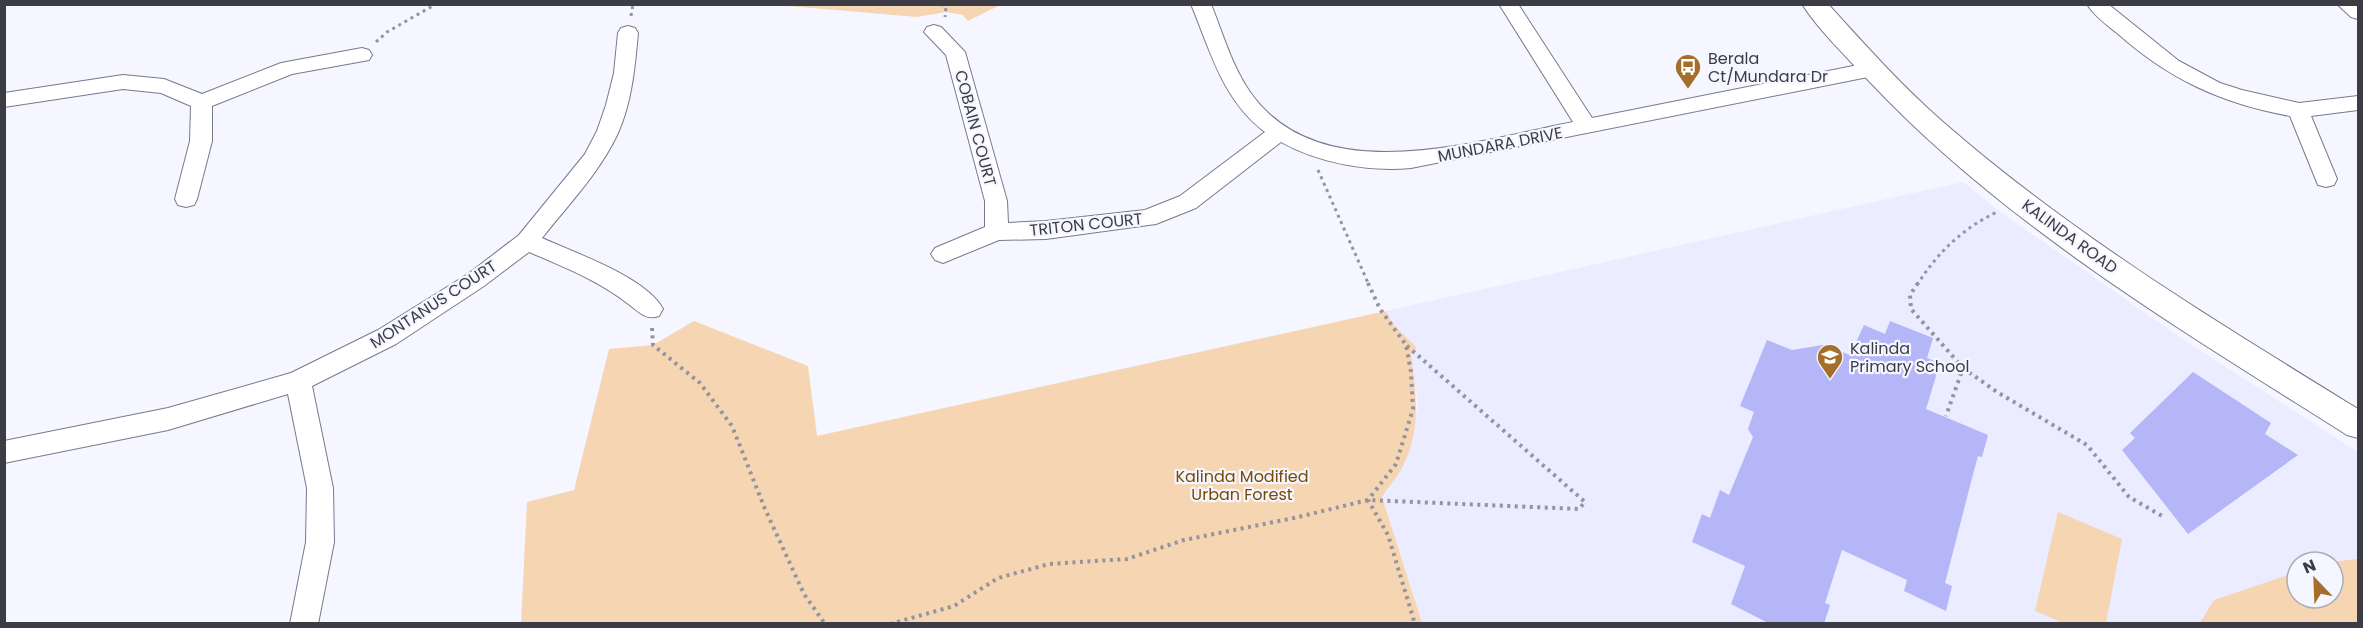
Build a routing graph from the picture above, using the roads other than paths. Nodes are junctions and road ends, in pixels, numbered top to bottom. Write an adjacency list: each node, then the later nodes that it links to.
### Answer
1 (1201, 4): 16 (street, MUNDARA DRIVE)
2 (1508, 4): 15 (street)
3 (1814, 4): 10 (street, KALINDA ROAD)
4 (2096, 4): 14 (street)
5 (2346, 4): 6 (street)
6 (2358, 13)
7 (934, 32): 19 (street, COBAIN COURT)
8 (628, 33): 20 (street, MONTANUS COURT)
9 (362, 55): 12 (street)
10 (1873, 69): 15 (street, MUNDARA DRIVE); 24 (street, KALINDA ROAD)
11 (4, 100): 12 (street)
12 (202, 102): 18 (street)
13 (2358, 103): 14 (street)
14 (2298, 110): 17 (street)
15 (1586, 126): 16 (street, MUNDARA DRIVE)
16 (1279, 132): 19 (street, TRITON COURT)
17 (2326, 179)
18 (186, 199)
19 (997, 232): 21 (street, TRITON COURT)
20 (527, 241): 22 (street); 23 (street, MONTANUS COURT)
21 (943, 254)
22 (651, 309)
23 (298, 381): 25 (street, MONTANUS COURT); 26 (street)
24 (2358, 425)
25 (4, 452)
26 (304, 624)

